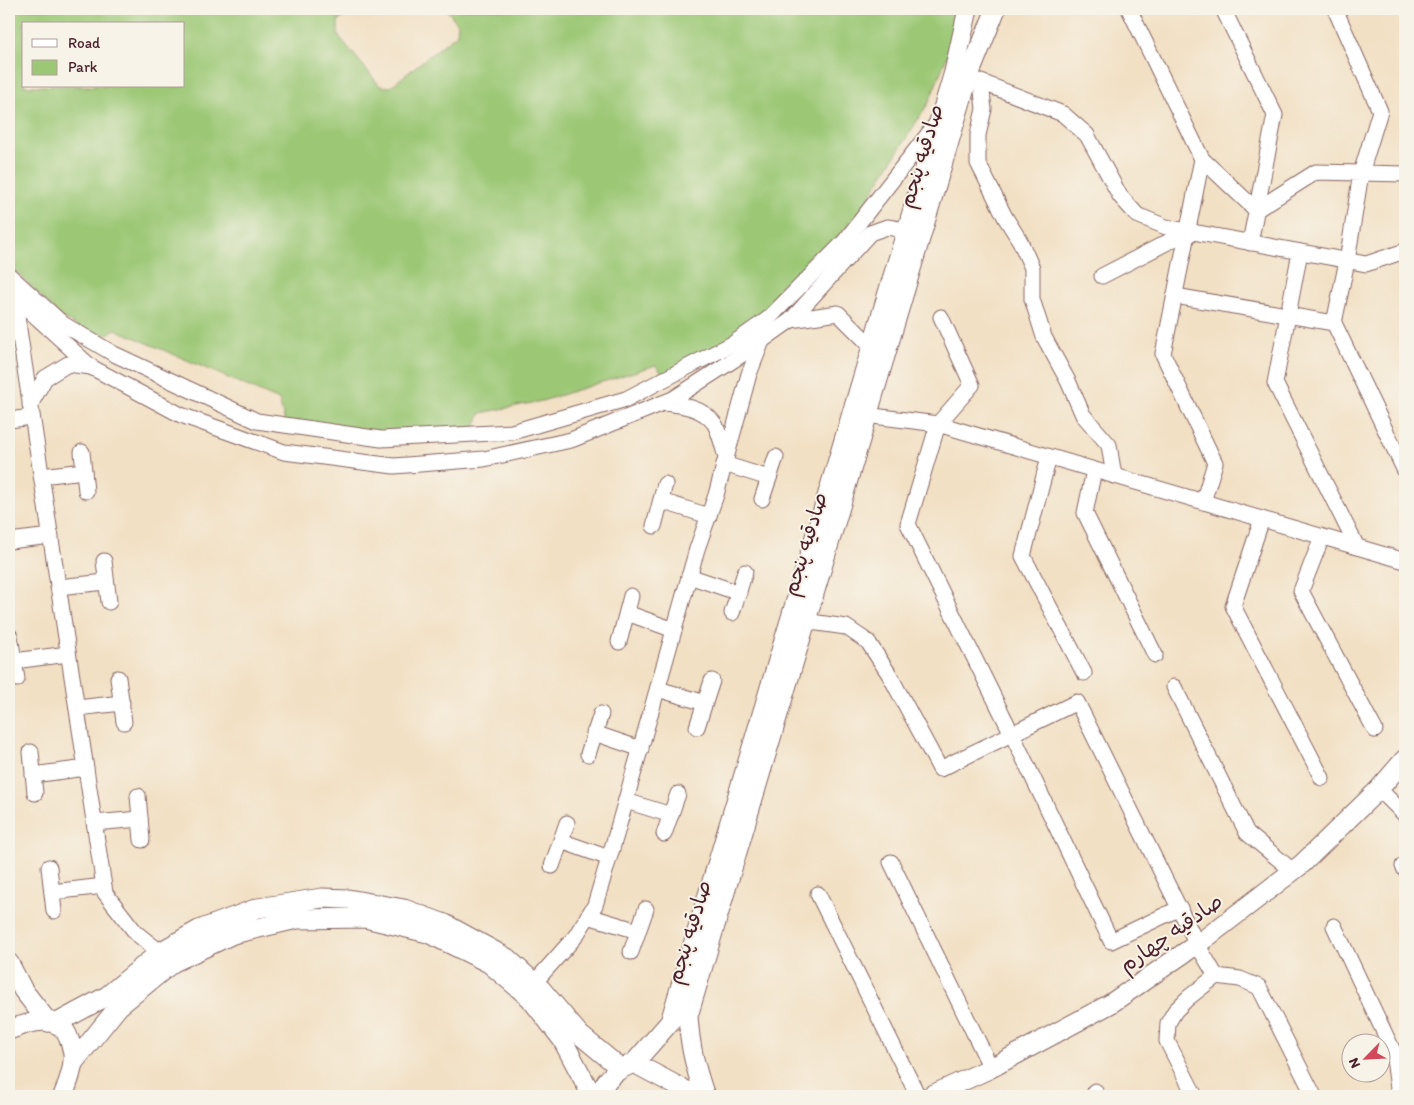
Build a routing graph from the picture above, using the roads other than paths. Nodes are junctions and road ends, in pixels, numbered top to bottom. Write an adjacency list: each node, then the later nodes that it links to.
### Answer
1 (968, 9): 6 (street, صادقیه پنجم)
2 (996, 9): 6 (street, صادقیه پنجم)
3 (1129, 9): 8 (street)
4 (1223, 9): 11 (street)
5 (1335, 9): 9 (street)
6 (968, 77): 7 (street, صادقیه پنجم); 12 (street, صادقیه پنجم); 13 (street); 46 (street)
7 (940, 118): 12 (street, صادقیه پنجم); 36 (street)
8 (1202, 159): 11 (street); 13 (street)
9 (1361, 173): 10 (street); 11 (street); 17 (street)
10 (1405, 174)
11 (1256, 210): 14 (street)
12 (914, 231): 24 (street); 27 (street, صادقیه پنجم); 33 (street, صادقیه پنجم)
13 (1189, 231): 14 (street); 19 (street); 21 (street)
14 (1250, 243): 16 (street)
15 (1405, 251): 17 (street)
16 (1300, 252): 17 (street); 22 (street)
17 (1347, 261): 25 (street)
18 (9, 275): 28 (street)
19 (1102, 276)
20 (11, 294): 29 (street); 32 (street)
21 (1175, 296): 22 (street); 52 (street)
22 (1288, 316): 25 (street); 59 (street)
23 (941, 317): 35 (street)
24 (792, 320): 26 (street); 27 (street)
25 (1334, 323): 44 (street)
26 (762, 341): 31 (street); 40 (street)
27 (872, 347): 33 (street, صادقیه پنجم)
28 (120, 357): 30 (street); 36 (street)
29 (91, 366): 30 (street); 32 (street)
30 (108, 376): 41 (street)
31 (663, 403): 40 (street); 41 (street)
32 (31, 411): 34 (street); 45 (street)
33 (860, 414): 35 (street); 71 (street, صادقیه پنجم)
34 (9, 420)
35 (938, 424): 39 (street); 92 (street)
36 (381, 439): 41 (street)
37 (82, 452): 43 (street)
38 (776, 457): 47 (street)
39 (1049, 457): 42 (street); 78 (street)
40 (725, 460): 47 (street); 53 (street)
41 (379, 464)
42 (1094, 470): 46 (street); 76 (street)
43 (84, 471): 45 (street); 49 (street)
44 (1405, 471)
45 (41, 476): 56 (street)
46 (1114, 476): 52 (street)
47 (769, 478): 50 (street)
48 (665, 484): 51 (street)
49 (86, 492)
50 (762, 499)
51 (661, 501): 53 (street); 55 (street)
52 (1203, 502): 54 (street)
53 (708, 516): 63 (street)
54 (1262, 520): 57 (street); 99 (street)
55 (654, 526)
56 (50, 536): 58 (street); 65 (street)
57 (1322, 537): 59 (street); 90 (street)
58 (9, 540)
59 (1357, 547): 61 (street)
60 (104, 561): 64 (street)
61 (1405, 561)
62 (745, 572): 66 (street)
63 (689, 576): 66 (street); 72 (street)
64 (106, 582): 65 (street); 68 (street)
65 (58, 587): 75 (street)
66 (739, 593): 70 (street)
67 (631, 596): 69 (street)
68 (109, 602)
69 (626, 613): 72 (street); 74 (street)
70 (732, 614)
71 (798, 621): 92 (street); 135 (street, صادقیه پنجم)
72 (674, 630): 83 (street)
73 (10, 636): 77 (street)
74 (619, 642)
75 (68, 654): 77 (street); 86 (street)
76 (1155, 655)
77 (14, 661): 80 (street)
78 (1084, 673)
79 (118, 678): 84 (street)
80 (17, 679)
81 (712, 681): 85 (street)
82 (1174, 688): 117 (street)
83 (658, 689): 85 (street); 93 (street)
84 (122, 703): 86 (street); 88 (street)
85 (705, 703): 89 (street)
86 (77, 708): 97 (street)
87 (601, 714): 91 (street)
88 (124, 722)
89 (697, 726)
90 (1375, 730)
91 (594, 733): 93 (street); 95 (street)
92 (1012, 734): 122 (street); 122 (street)
93 (641, 749): 104 (street)
94 (31, 752): 98 (street)
95 (588, 754)
96 (1405, 759): 100 (street, صادقیه چهارم)
97 (86, 768): 98 (street); 109 (street)
98 (33, 775): 101 (street)
99 (1322, 778)
100 (1379, 789): 106 (street); 117 (street, صادقیه چهارم)
101 (35, 793)
102 (678, 794): 105 (street)
103 (138, 796): 107 (street)
104 (626, 801): 105 (street); 113 (street)
105 (671, 814): 110 (street)
106 (1405, 815)
107 (140, 819): 109 (street); 111 (street)
108 (567, 823): 112 (street)
109 (94, 824): 118 (street)
110 (664, 834)
111 (142, 840)
112 (561, 841): 113 (street); 115 (street)
113 (609, 858): 125 (street)
114 (891, 862): 142 (street)
115 (552, 866)
116 (49, 867): 119 (street)
117 (1293, 871): 128 (street, صادقیه چهارم)
118 (104, 886): 119 (street); 129 (street)
119 (52, 892): 124 (street)
120 (818, 894): 148 (street)
121 (347, 908): 129 (street); 133 (street); 134 (street); 138 (street)
122 (1180, 908): 128 (street)
123 (646, 909): 127 (street)
124 (54, 911)
125 (588, 916): 127 (street); 133 (street)
126 (1334, 926): 139 (street)
127 (638, 932): 130 (street)
128 (1197, 944): 132 (street); 142 (street, صادقیه چهارم)
129 (160, 952): 134 (street)
130 (631, 952)
131 (9, 963): 136 (street)
132 (1216, 976): 150 (street); 151 (street)
133 (534, 983): 138 (street)
134 (113, 1001): 136 (street); 140 (street)
135 (680, 1014): 141 (street, صادقیه پنجم); 147 (street, صادقیه پنجم)
136 (53, 1022): 137 (street); 140 (street)
137 (9, 1030)
138 (568, 1034): 141 (street); 144 (street)
139 (1399, 1050): 152 (street)
140 (73, 1063): 143 (street)
141 (627, 1066): 145 (street, صادقیه پنجم); 146 (street)
142 (990, 1068): 149 (street, صادقیه چهارم)
143 (63, 1096)
144 (590, 1096)
145 (601, 1096)
146 (696, 1096)
147 (705, 1096)
148 (918, 1096)
149 (930, 1096)
150 (1195, 1096)
151 (1314, 1096)
152 (1400, 1096)

